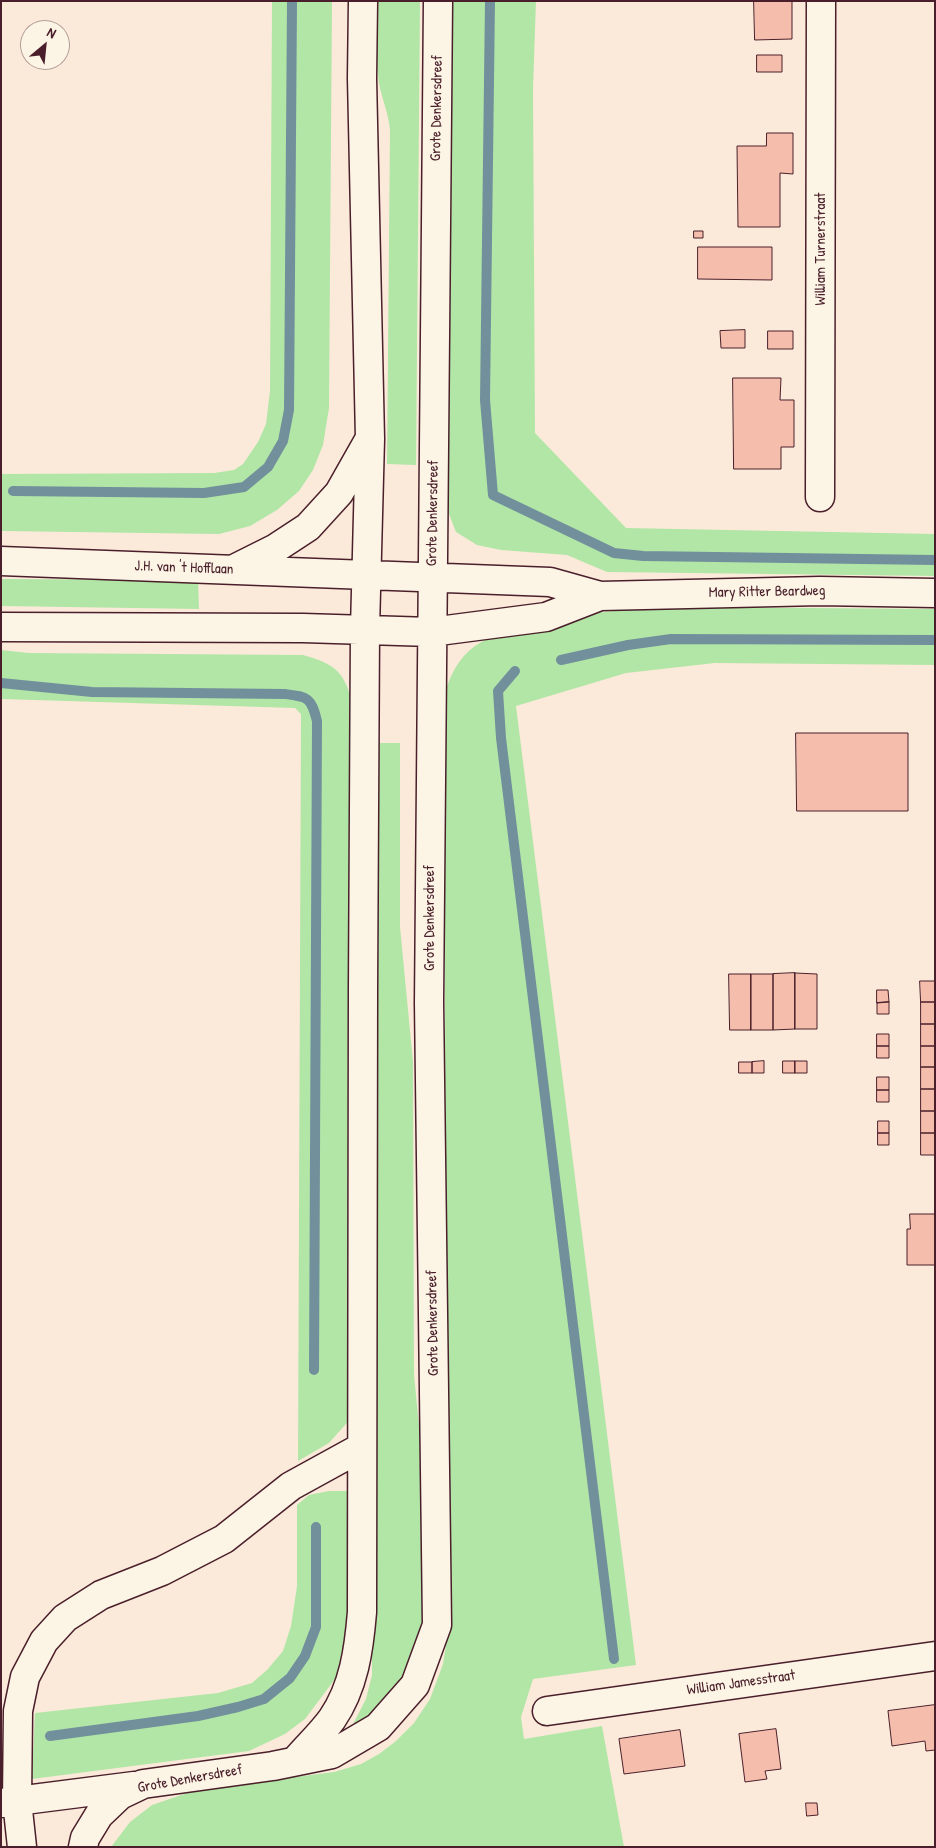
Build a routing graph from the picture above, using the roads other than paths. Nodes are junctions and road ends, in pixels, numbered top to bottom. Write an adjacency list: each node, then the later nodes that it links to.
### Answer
1 (363, 1): 4 (street)
2 (438, 1): 9 (street, Grote Denkersdreef)
3 (821, 1): 5 (street, William Turnerstraat)
4 (370, 439): 7 (street); 8 (street)
5 (820, 497)
6 (1, 561): 7 (street, J.H. van 't Hofflaan)
7 (232, 570): 8 (street, J.H. van 't Hofflaan)
8 (366, 575): 9 (street, J.H. van 't Hofflaan); 13 (street)
9 (432, 577): 11 (street, Mary Ritter Beardweg); 14 (street, Grote Denkersdreef)
10 (935, 593): 11 (street, Mary Ritter Beardweg)
11 (600, 596): 14 (street, Mary Ritter Beardweg)
12 (1, 627): 13 (street)
13 (365, 629): 14 (street, Mary Ritter Beardweg); 15 (street)
14 (432, 632): 18 (street, Grote Denkersdreef)
15 (362, 1447): 18 (street); 20 (street)
16 (935, 1656): 17 (street, William Jamesstraat)
17 (547, 1711)
18 (296, 1760): 19 (street, Grote Denkersdreef)
19 (143, 1784): 20 (street); 22 (street, Grote Denkersdreef)
20 (9, 1802): 21 (street)
21 (22, 1847)
22 (83, 1847)

